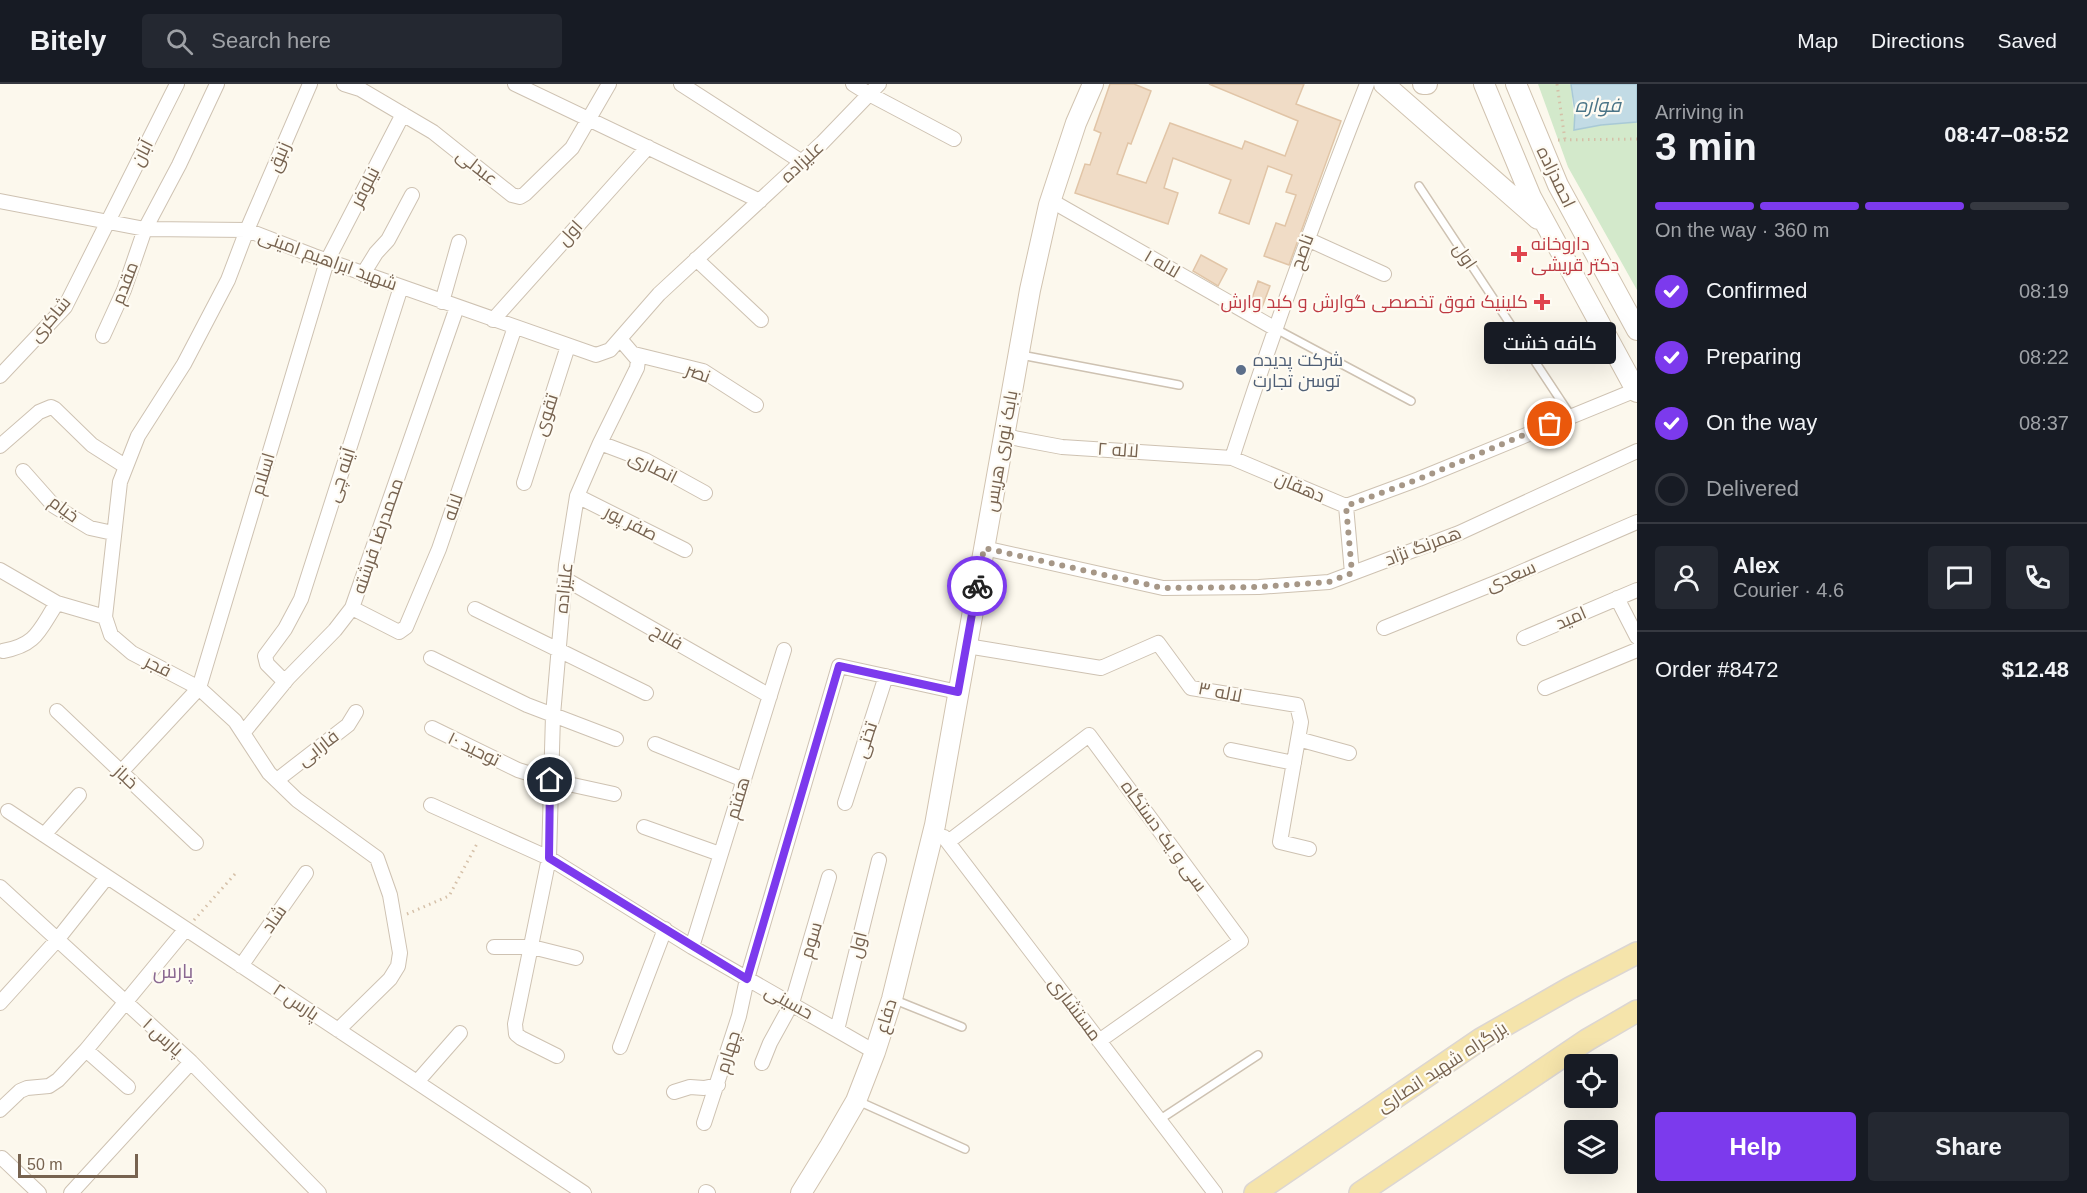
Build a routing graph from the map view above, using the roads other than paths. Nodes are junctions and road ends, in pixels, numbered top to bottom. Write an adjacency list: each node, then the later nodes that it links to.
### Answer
1 (177, 84): 25 (street, آبان)
2 (217, 84): 27 (street, مقدم)
3 (310, 84): 28 (street, زنبق)
4 (344, 84): 15 (street, عبدلی)
5 (515, 84): 16 (street)
6 (609, 84): 16 (street)
7 (681, 84): 19 (street)
8 (853, 84): 14 (street)
9 (1093, 84): 22 (main road, بابک نوری هریس)
10 (1367, 84): 29 (street, ناصح)
11 (1384, 84): 26 (main road, احمدزاده)
12 (1484, 84): 26 (main road, احمدزاده)
13 (1516, 84): 42 (main road, احمدزاده)
14 (874, 89): 17 (street); 19 (street, علیزاده)
15 (403, 114): 16 (street, عبدلی); 32 (street, نیلوفر)
16 (590, 120): 18 (street)
17 (954, 139)
18 (648, 147): 24 (street); 38 (street, اول)
19 (802, 162): 24 (street, علیزاده)
20 (1419, 186): 54 (lane, اول)
21 (412, 195): 33 (street)
22 (1050, 200): 41 (street, لاله ۱); 48 (main road, بابک نوری هریس)
23 (0, 201): 25 (street, شهید ابراهیم امینی)
24 (760, 201): 31 (street, علیزاده)
25 (108, 223): 27 (street, شهید ابراهیم امینی); 49 (street, شاکری)
26 (1547, 226): 51 (main road, احمدزاده)
27 (145, 229): 28 (street, شهید ابراهیم امینی); 43 (street, مقدم)
28 (247, 230): 32 (street, شهید ابراهیم امینی); 60 (street)
29 (1307, 239): 34 (street); 41 (street, ناصح)
30 (459, 242): 36 (street)
31 (696, 259): 39 (street); 44 (street, علیزاده)
32 (327, 261): 33 (street, شهید ابراهیم امینی); 90 (street, اسلام)
33 (363, 273): 35 (street, شهید ابراهیم امینی)
34 (1384, 274)
35 (402, 287): 36 (street, شهید ابراهیم امینی); 89 (street, آینه چی)
36 (442, 302): 37 (street, شهید ابراهیم امینی)
37 (457, 307): 38 (street, شهید ابراهیم امینی); 76 (street, محمدرضا فرشته)
38 (493, 320): 40 (street, شهید ابراهیم امینی)
39 (761, 320)
40 (515, 327): 45 (street, شهید ابراهیم امینی); 76 (street, لاله)
41 (1274, 328): 52 (lane); 59 (street, ناصح)
42 (1637, 330)
43 (103, 336)
44 (620, 339): 46 (street, علیزاده); 47 (street)
45 (568, 346): 46 (street, شهید ابراهیم امینی); 62 (street, تقوی)
46 (610, 350)
47 (634, 354): 53 (street, نصر); 56 (street, علیزاده)
48 (1018, 354): 50 (lane); 55 (main road, بابک نوری هریس)
49 (0, 376)
50 (1179, 385)
51 (1636, 391): 54 (street, دهقان)
52 (1411, 401)
53 (756, 405)
54 (1572, 416): 65 (street, دهقان)
55 (1004, 436): 59 (street, لاله ۲); 68 (main road, بابک نوری هریس)
56 (600, 443): 63 (street, انصاری); 64 (street, علیزاده)
57 (0, 446): 60 (street)
58 (1637, 451): 71 (street, همرنگ نژاد)
59 (1232, 458): 65 (street, دهقان)
60 (125, 466): 67 (street)
61 (23, 471): 67 (street, خیام)
62 (524, 483)
63 (705, 493)
64 (578, 496): 69 (street, صفر پور); 72 (street, علیزاده)
65 (1346, 506): 71 (street)
66 (1637, 522): 79 (street, سعدی)
67 (113, 532): 78 (street)
68 (984, 548): 71 (street, همرنگ نژاد); 82 (main road, بابک نوری هریس)
69 (685, 550)
70 (0, 570): 75 (street)
71 (1352, 573)
72 (565, 579): 83 (street, علیزاده); 94 (street, فلاح)
73 (1637, 590): 74 (street, امید)
74 (1617, 598): 80 (street); 81 (street, امید)
75 (57, 603): 78 (street); 85 (street)
76 (352, 608): 89 (street, محمدرضا فرشته)
77 (475, 609): 83 (street)
78 (105, 617): 90 (street, فجر)
79 (1384, 628)
80 (1637, 637)
81 (1524, 638)
82 (967, 646): 92 (main road, بابک نوری هریس); 101 (street, لاله ۳)
83 (559, 649): 93 (street); 97 (street, علیزاده)
84 (784, 650): 94 (street, هفتم)
85 (3, 651)
86 (1637, 651): 91 (street)
87 (431, 658): 97 (street)
88 (886, 676): 92 (street); 112 (street, تختی); 138 (street, چهارم)
89 (285, 682): 99 (street, محمدرضا فرشته)
90 (199, 688): 99 (street, فجر); 106 (street)
91 (1545, 688)
92 (958, 692): 115 (main road, بابک نوری هریس)
93 (646, 693)
94 (770, 696): 109 (street, هفتم)
95 (57, 711): 106 (street, خباز)
96 (356, 712): 107 (street, فارابی)
97 (553, 715): 100 (street); 108 (street, علیزاده)
98 (432, 728): 108 (street, توحید ۱۰)
99 (243, 733): 107 (street, فجر)
100 (616, 739)
101 (1298, 739): 104 (street); 105 (street, لاله ۳)
102 (655, 744): 109 (street)
103 (1232, 750): 105 (street)
104 (1349, 753)
105 (1294, 763): 120 (street, لاله ۳)
106 (121, 772): 119 (street, خباز)
107 (277, 780): 145 (street, فجر)
108 (550, 780): 110 (street, توحید ۱۰); 123 (street, علیزاده)
109 (744, 780): 121 (street, هفتم)
110 (614, 794)
111 (79, 795): 117 (street)
112 (845, 803)
113 (431, 805): 123 (street)
114 (8, 811): 117 (street, پارس ۲)
115 (935, 825): 118 (street, مستشاری); 140 (main road, دفاع)
116 (644, 827): 121 (street)
117 (44, 835): 126 (street, پارس ۲)
118 (948, 842): 148 (street, مستشاری); 148 (street, سی و یک دستگاه)
119 (196, 843)
120 (1309, 849)
121 (720, 854): 134 (street, هفتم)
122 (879, 860): 146 (street, اول)
123 (548, 864): 128 (street, علیزاده); 129 (street, حسینی); 133 (street, علیزاده)
124 (306, 873): 137 (street, شاد)
125 (829, 877): 142 (street, سوم)
126 (107, 878): 130 (street, پارس ۲); 131 (street)
127 (0, 887): 131 (street, پارس ۱)
128 (540, 903)
129 (665, 929): 134 (street, حسینی); 149 (street)
130 (185, 930): 137 (street, پارس ۲); 141 (street)
131 (57, 940): 139 (street); 141 (street, پارس ۱)
132 (494, 947): 133 (street)
133 (532, 947): 136 (street); 153 (street, علیزاده)
134 (692, 947): 138 (street, حسینی)
135 (1637, 953): 172 (main road, بزرگراه شهید انصاری)
136 (576, 958)
137 (241, 966): 145 (street, پارس ۲)
138 (747, 979): 142 (street, حسینی); 157 (street, چهارم)
139 (2, 997)
140 (892, 999): 144 (lane); 151 (main road, دفاع)
141 (125, 1003): 150 (street); 154 (street, پارس ۱)
142 (792, 1003): 146 (street, حسینی); 155 (street, سوم)
143 (1637, 1011): 173 (main road)
144 (962, 1027)
145 (338, 1030): 156 (street, پارس ۲)
146 (837, 1030): 151 (street, حسینی)
147 (460, 1033): 156 (street)
148 (1099, 1041): 162 (street, مستشاری)
149 (620, 1047)
150 (86, 1050): 158 (street); 161 (street)
151 (875, 1052): 160 (main road, دفاع)
152 (1258, 1055): 162 (lane)
153 (557, 1056)
154 (191, 1062): 167 (street); 168 (street, پارس ۱)
155 (762, 1064)
156 (417, 1082): 169 (street, پارس ۲)
157 (718, 1084): 159 (street); 163 (street, چهارم)
158 (128, 1087)
159 (674, 1092)
160 (856, 1101): 164 (lane); 170 (main road, دفاع)
161 (0, 1110)
162 (1160, 1120): 171 (street, مستشاری)
163 (704, 1123)
164 (965, 1149)
165 (2, 1158): 166 (street)
166 (39, 1193)
167 (71, 1193)
168 (319, 1193)
169 (584, 1193)
170 (801, 1193)
171 (1215, 1193)
172 (1255, 1193)
173 (1360, 1193)

